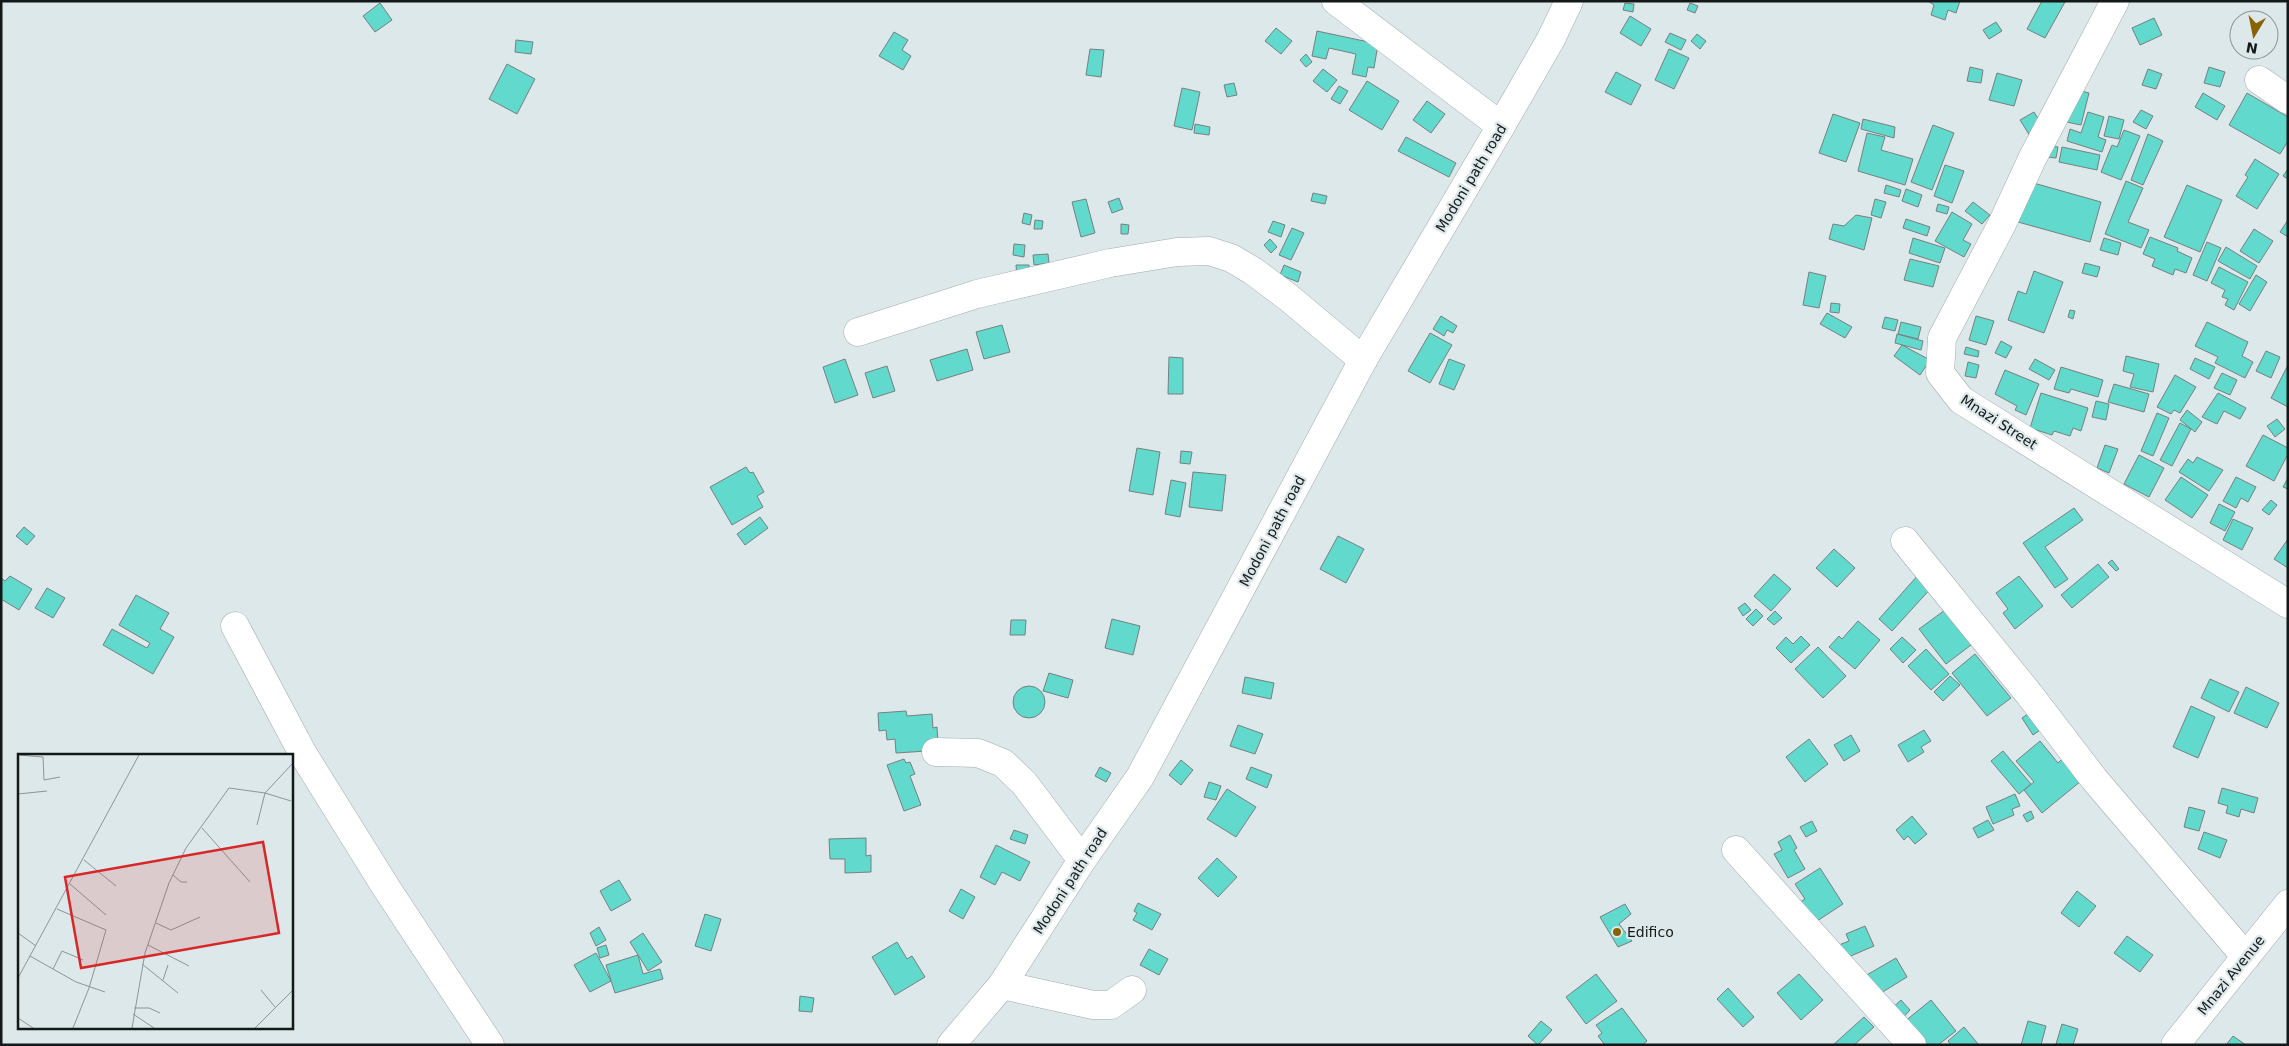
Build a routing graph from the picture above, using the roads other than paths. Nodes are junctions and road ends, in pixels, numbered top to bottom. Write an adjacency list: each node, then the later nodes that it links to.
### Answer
1 (1336, 1): 6 (street)
2 (1569, 1): 6 (street, Modoni path road)
3 (2115, 1): 10 (street, Mnazi Street)
4 (2259, 80): 5 (street)
5 (2288, 100)
6 (1502, 126): 8 (street, Modoni path road)
7 (858, 332): 8 (street)
8 (1363, 360): 14 (street, Modoni path road)
9 (1905, 541): 16 (street)
10 (2288, 604)
11 (235, 626): 19 (street)
12 (936, 752): 14 (street)
13 (1736, 850): 21 (street)
14 (1082, 860): 17 (street, Modoni path road)
15 (2288, 904): 16 (street, Mnazi Avenue)
16 (2246, 957): 22 (street, Mnazi Avenue)
17 (1002, 985): 18 (street); 20 (street, Modoni path road)
18 (1132, 990)
19 (490, 1045)
20 (951, 1045)
21 (1912, 1045)
22 (2175, 1045)

